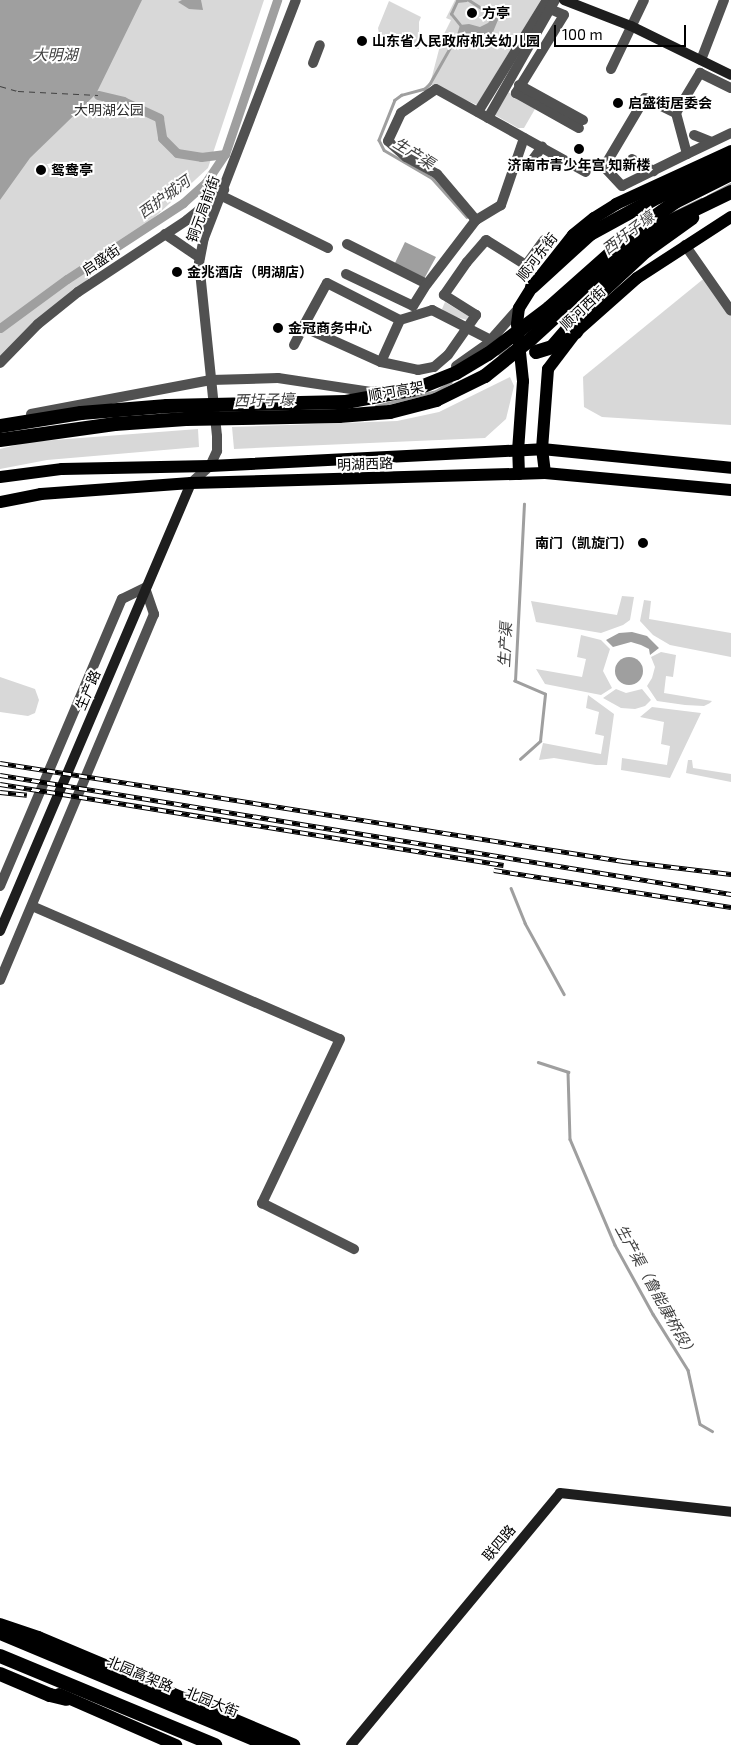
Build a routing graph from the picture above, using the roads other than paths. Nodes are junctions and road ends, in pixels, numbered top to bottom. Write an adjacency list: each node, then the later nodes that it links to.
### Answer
1 (296, 0): 33 (street, 铜元局前街)
2 (564, 0): 6 (main road)
3 (644, 0): 6 (street)
4 (724, 0): 8 (street)
5 (551, 3): 14 (street); 16 (street); 17 (street)
6 (631, 26): 8 (main road); 10 (street)
7 (320, 45): 9 (street)
8 (701, 60): 11 (street); 12 (main road)
9 (313, 63)
10 (611, 69)
11 (700, 73): 13 (street); 15 (street)
12 (731, 75)
13 (731, 88)
14 (478, 112): 16 (street); 37 (street)
15 (676, 113): 24 (street); 31 (street)
16 (488, 118): 20 (street)
17 (581, 124)
18 (731, 133): 21 (street)
19 (694, 135): 21 (street)
20 (524, 138): 22 (street); 27 (street)
21 (711, 142): 24 (street)
22 (542, 147): 27 (street); 29 (street)
23 (731, 152): 34 (main road, 顺河东街)
24 (687, 154): 28 (street)
25 (632, 159): 28 (street)
26 (731, 162): 46 (highway)
27 (514, 166): 37 (street)
28 (654, 171): 31 (street)
29 (586, 172)
30 (731, 174): 65 (highway, 顺河高架)
31 (622, 186): 34 (street)
32 (731, 192): 66 (highway, 顺河高架)
33 (223, 193): 38 (street, 启盛街); 42 (street); 43 (street, 铜元局前街)
34 (629, 198): 46 (main road, 顺河东街)
35 (731, 199): 48 (highway)
36 (731, 217): 41 (main road, 顺河西街)
37 (476, 220): 45 (street)
38 (165, 234): 43 (street); 62 (street, 启盛街)
39 (544, 240): 47 (street)
40 (347, 244): 45 (street)
41 (685, 245): 51 (street); 56 (main road, 顺河西街)
42 (328, 248)
43 (200, 258): 63 (street, 铜元局前街)
44 (346, 274): 45 (street)
45 (427, 284)
46 (532, 287): 49 (main road, 顺河东街)
47 (444, 295): 50 (street); 55 (street)
48 (595, 298): 56 (highway); 60 (highway)
49 (519, 308): 53 (main road, 顺河东街); 57 (street)
50 (432, 310): 52 (street); 55 (street)
51 (731, 312)
52 (400, 320): 54 (street); 61 (street)
53 (517, 324): 60 (main road); 68 (main road, 顺河东街)
54 (303, 327): 58 (street); 61 (street)
55 (466, 328): 57 (street); 61 (street)
56 (576, 332): 59 (main road, 顺河西街)
57 (491, 340): 63 (street)
58 (294, 345)
59 (563, 349): 60 (main road); 67 (main road, 顺河西街)
60 (536, 352)
61 (381, 362)
62 (0, 363)
63 (212, 380): 64 (street); 69 (street, 铜元局前街)
64 (0, 420)
65 (0, 426)
66 (0, 440)
67 (542, 449): 68 (main road, 明湖西路); 70 (main road, 明湖西路); 71 (main road, 顺河西街)
68 (518, 450): 69 (main road, 明湖西路); 72 (main road, 顺河东街)
69 (210, 466): 73 (main road, 明湖西路); 74 (street, 生产路)
70 (731, 468)
71 (545, 473): 72 (main road, 明湖西路); 75 (main road, 明湖西路)
72 (519, 474): 74 (main road, 明湖西路)
73 (0, 477)
74 (191, 483): 76 (main road, 明湖西路); 77 (main road, 生产路)
75 (731, 490)
76 (0, 502)
77 (146, 588): 78 (street); 79 (street); 80 (main road, 生产路)
78 (0, 886)
79 (32, 906): 81 (street); 82 (street)
80 (0, 931)
81 (0, 980)
82 (354, 1249)
83 (731, 1512): 95 (main road, 联四路)
84 (0, 1626): 93 (main road, 北园大街); 94 (highway)
85 (0, 1633): 92 (highway, 北园高架路)
86 (0, 1656): 91 (highway)
87 (0, 1667): 89 (main road)
88 (0, 1674): 89 (highway)
89 (67, 1699): 90 (main road)
90 (176, 1745)
91 (215, 1745)
92 (268, 1745)
93 (276, 1745)
94 (293, 1745)
95 (351, 1745)

